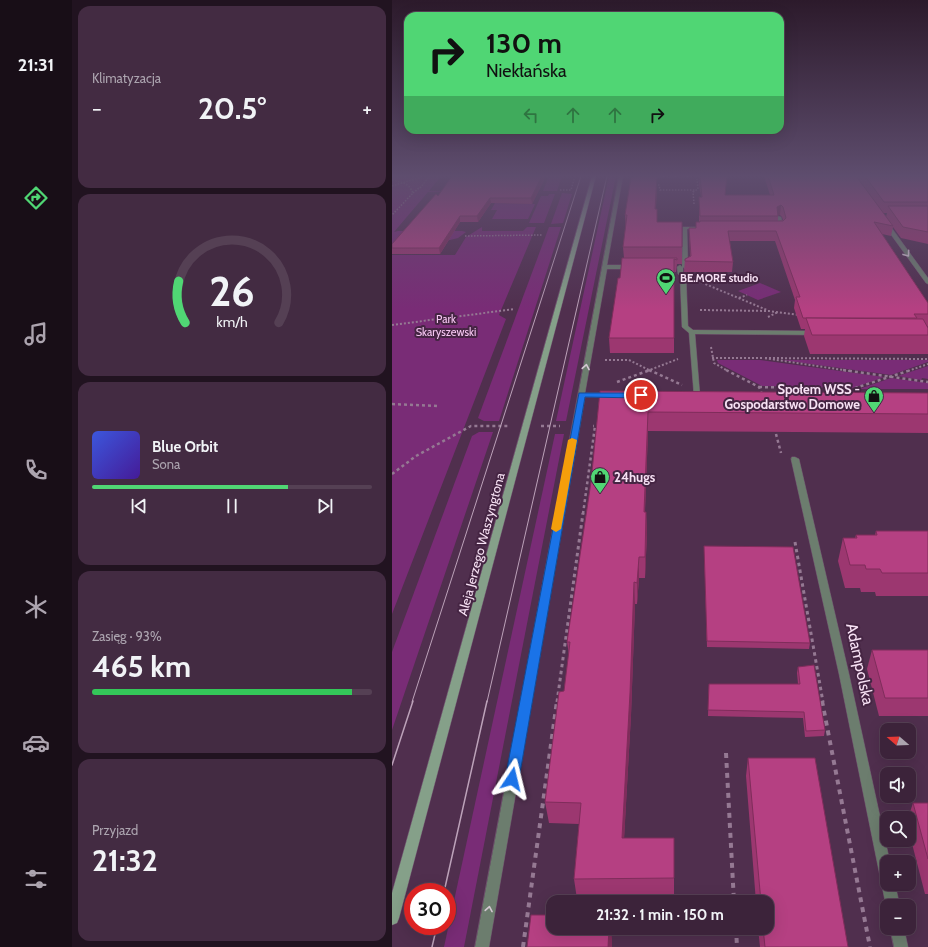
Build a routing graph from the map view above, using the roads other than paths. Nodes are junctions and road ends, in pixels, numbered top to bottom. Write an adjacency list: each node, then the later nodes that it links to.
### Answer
1 (582, 220): 19 (main road, Aleja Jerzego Waszyngtona)
2 (613, 220): 7 (street)
3 (780, 220): 6 (street)
4 (884, 221): 11 (street, one-way to 11)
5 (711, 228): 10 (street)
6 (774, 228)
7 (604, 266): 8 (street); 14 (street, one-way to 7)
8 (635, 267)
9 (672, 267): 10 (street)
10 (680, 267): 12 (street)
11 (928, 282)
12 (692, 332): 13 (street); 16 (street)
13 (825, 333)
14 (582, 395): 15 (street); 21 (street, one-way to 14)
15 (622, 395)
16 (697, 395)
17 (795, 458): 18 (street, Adampolska)
18 (882, 855)
19 (392, 918)
20 (898, 935): 22 (street)
21 (482, 947)
22 (901, 947)

